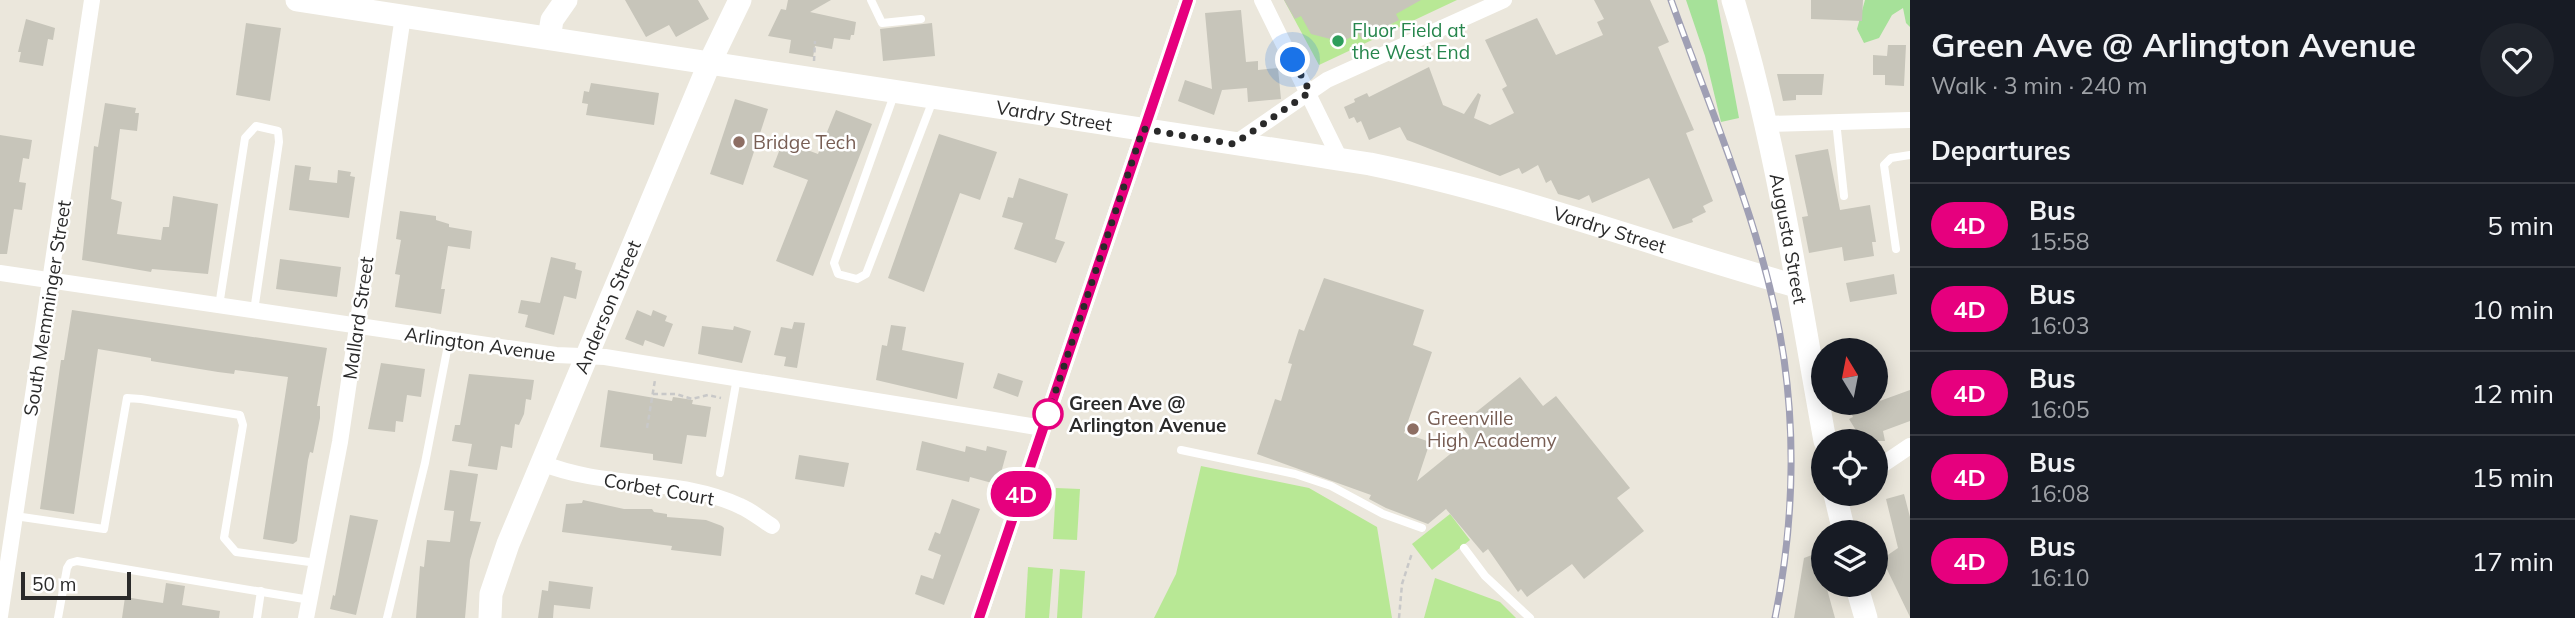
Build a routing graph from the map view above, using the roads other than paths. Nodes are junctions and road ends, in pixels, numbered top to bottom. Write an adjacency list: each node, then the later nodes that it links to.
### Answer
1 (92, 0): 30 (street, South Memminger Street)
2 (297, 0): 11 (main road, Vardry Street)
3 (566, 0): 15 (main road)
4 (740, 0): 16 (main road, Anderson Street)
5 (871, 0): 13 (lane)
6 (1188, 0): 23 (street)
7 (1262, 0): 18 (street)
8 (1504, 0): 18 (street)
9 (1733, 0): 14 (main road, Augusta Street)
10 (1751, 0): 14 (main road, Augusta Street)
11 (324, 2): 12 (main road, Vardry Street)
12 (403, 16): 15 (main road, Vardry Street); 34 (street, Mallard Street)
13 (921, 19)
14 (1746, 36): 22 (main road, Augusta Street)
15 (549, 38): 16 (main road, Vardry Street)
16 (710, 62): 17 (main road, Vardry Street); 36 (main road, Anderson Street)
17 (896, 91): 19 (main road, Vardry Street); 19 (lane)
18 (1310, 92): 24 (street); 26 (street)
19 (934, 97): 23 (main road, Vardry Street)
20 (1910, 120): 21 (street)
21 (1836, 121): 22 (street); 27 (lane)
22 (1765, 124): 31 (main road, Augusta Street)
23 (1143, 129): 24 (main road, Vardry Street); 38 (street)
24 (1234, 144): 26 (main road, Vardry Street)
25 (1910, 155): 28 (lane)
26 (1340, 159): 31 (main road, Vardry Street)
27 (1844, 196)
28 (1896, 249)
29 (0, 273): 30 (street, Arlington Avenue)
30 (51, 281): 32 (street, Arlington Avenue); 45 (street, South Memminger Street)
31 (1796, 286): 39 (main road, Augusta Street)
32 (219, 306): 33 (street, Arlington Avenue); 33 (lane)
33 (254, 311): 34 (street, Arlington Avenue)
34 (357, 326): 35 (street, Arlington Avenue); 50 (street, Mallard Street)
35 (449, 340): 36 (street, Arlington Avenue); 58 (lane)
36 (587, 356): 37 (street, Arlington Avenue); 43 (main road, Anderson Street)
37 (737, 378): 38 (street, Arlington Avenue); 44 (lane)
38 (1043, 428): 60 (street)
39 (1823, 429)
40 (1910, 446): 42 (street)
41 (1181, 450): 47 (lane)
42 (1888, 461)
43 (542, 463): 46 (street, Corbet Court); 59 (main road, Anderson Street)
44 (720, 473)
45 (15, 516): 49 (street, South Memminger Street); 50 (lane)
46 (772, 526)
47 (1422, 528)
48 (1464, 548): 61 (lane)
49 (4, 559): 54 (street, South Memminger Street)
50 (317, 563): 53 (street, Mallard Street)
51 (261, 591): 53 (lane); 55 (lane); 56 (lane)
52 (1860, 597): 62 (main road)
53 (310, 600): 57 (street, Mallard Street)
54 (0, 616)
55 (58, 618)
56 (257, 618)
57 (306, 618)
58 (387, 618)
59 (490, 618)
60 (979, 618)
61 (1530, 618)
62 (1866, 618)

